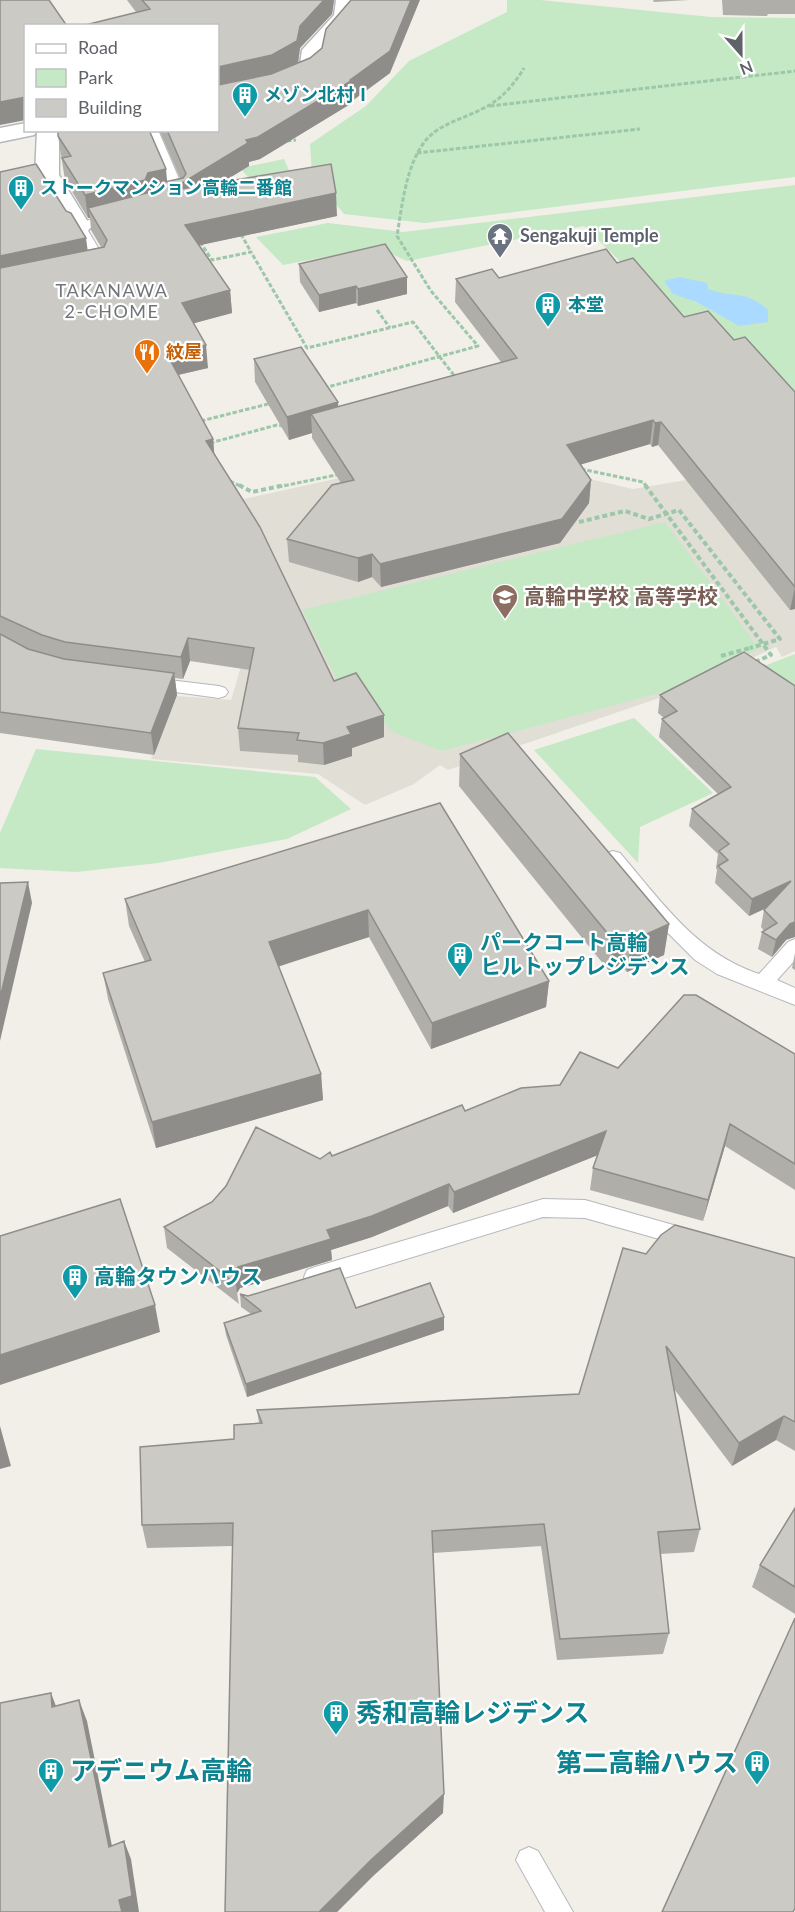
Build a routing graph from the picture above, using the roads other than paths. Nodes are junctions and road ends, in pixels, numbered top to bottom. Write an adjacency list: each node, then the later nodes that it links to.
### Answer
1 (347, 0): 2 (street)
2 (219, 99)
3 (24, 130): 6 (street)
4 (48, 132): 9 (street)
5 (152, 132): 7 (lane)
6 (0, 135)
7 (159, 206)
8 (125, 215): 9 (lane)
9 (79, 227): 10 (lane)
10 (79, 269)
11 (138, 682): 12 (lane)
12 (219, 692)
13 (605, 850): 15 (lane)
14 (795, 947): 15 (lane)
15 (764, 982): 16 (lane)
16 (795, 997)
17 (708, 1244): 18 (lane)
18 (294, 1283)
19 (529, 1860): 20 (lane)
20 (560, 1912)

